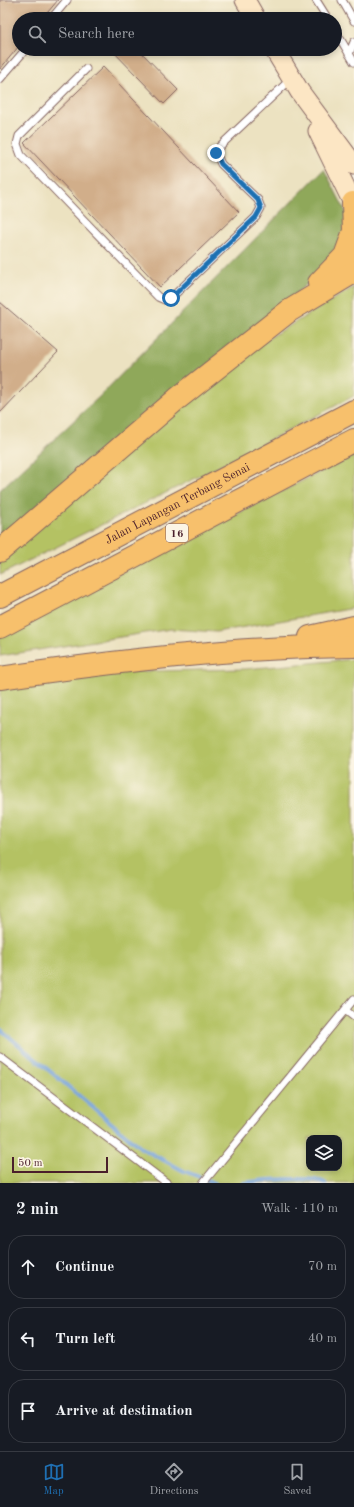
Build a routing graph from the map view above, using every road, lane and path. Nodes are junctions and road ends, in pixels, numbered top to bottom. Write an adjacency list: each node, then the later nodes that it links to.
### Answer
1 (67, 0): 5 (lane)
2 (245, 0): 6 (main road)
3 (316, 0): 7 (lane)
4 (342, 0): 8 (lane)
5 (57, 12)
6 (252, 12)
7 (324, 12)
8 (354, 21)
9 (342, 42): 11 (lane)
10 (354, 42): 11 (lane)
11 (349, 54): 14 (lane)
12 (20, 56): 16 (lane)
13 (278, 56): 17 (main road)
14 (354, 62)
15 (86, 69): 17 (lane)
16 (0, 79)
17 (296, 85): 18 (main road); 19 (main road)
18 (354, 165)
19 (353, 204): 21 (highway)
20 (354, 272): 21 (highway)
21 (289, 311): 24 (highway)
22 (354, 411): 25 (highway, Jalan Lapangan Terbang Senai / 16)
23 (354, 440): 26 (highway, 16)
24 (0, 551)
25 (0, 596)
26 (0, 627)
27 (354, 627): 29 (highway)
28 (354, 646): 29 (highway)
29 (252, 651): 30 (highway)
30 (0, 678)
31 (354, 999): 32 (lane)
32 (345, 1010): 33 (lane); 36 (lane)
33 (354, 1018)
34 (0, 1057): 35 (lane)
35 (167, 1183)
36 (203, 1183)

